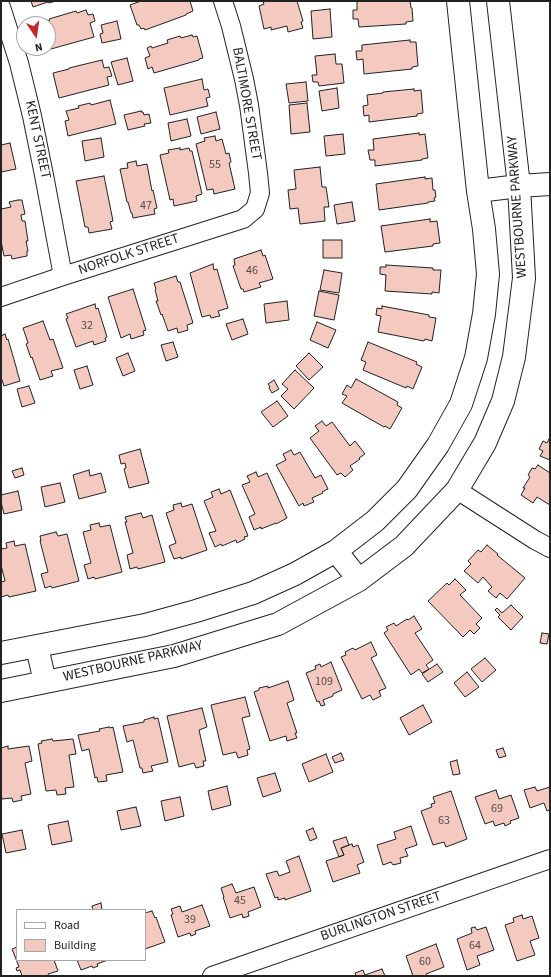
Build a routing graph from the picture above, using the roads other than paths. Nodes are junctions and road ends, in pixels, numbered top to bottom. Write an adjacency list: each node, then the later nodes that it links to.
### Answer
1 (223, 1): 8 (street, BALTIMORE STREET)
2 (458, 1): 7 (main road)
3 (498, 1): 6 (main road, WESTBOURNE PARKWAY)
4 (1, 7): 9 (street, KENT STREET)
5 (550, 184): 6 (main road)
6 (519, 186): 7 (main road); 11 (main road, WESTBOURNE PARKWAY)
7 (478, 191): 13 (main road)
8 (255, 209): 9 (street, NORFOLK STREET)
9 (63, 276): 10 (street, NORFOLK STREET)
10 (1, 297)
11 (457, 490): 12 (street); 14 (main road, WESTBOURNE PARKWAY)
12 (550, 548)
13 (336, 551): 14 (main road); 15 (main road)
14 (359, 580): 17 (main road, WESTBOURNE PARKWAY)
15 (37, 647): 16 (main road); 17 (main road)
16 (1, 653)
17 (45, 682): 18 (main road, WESTBOURNE PARKWAY)
18 (1, 691)
19 (550, 859): 20 (street, BURLINGTON STREET)
20 (212, 976)

